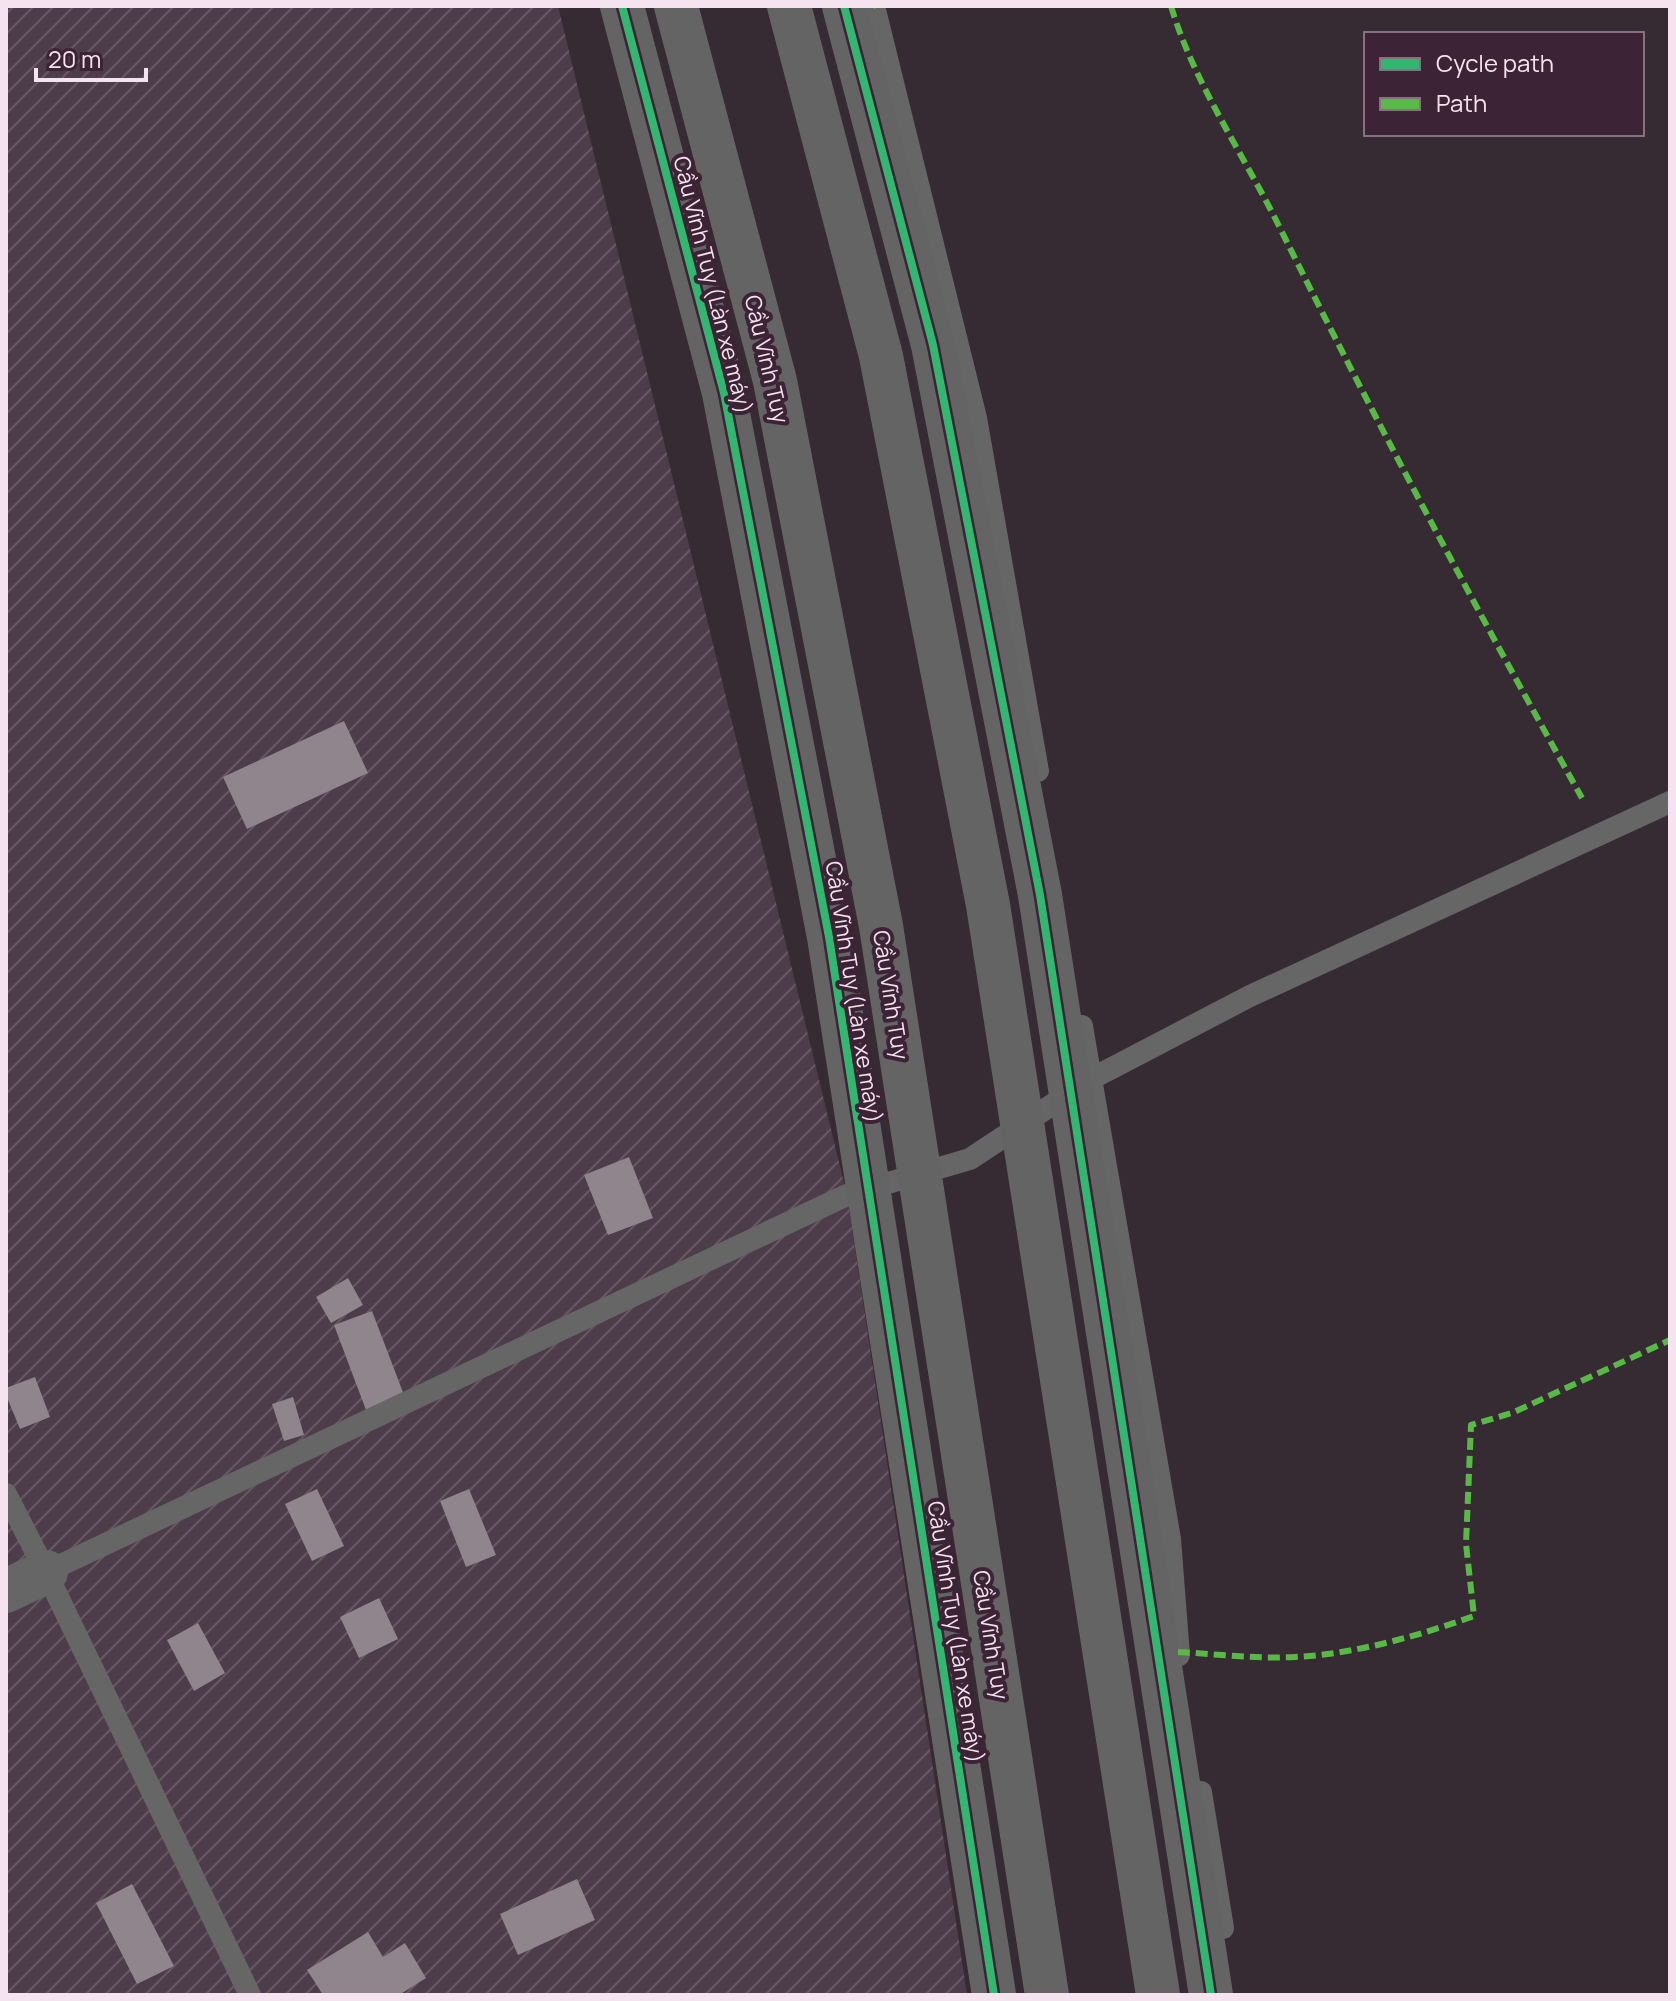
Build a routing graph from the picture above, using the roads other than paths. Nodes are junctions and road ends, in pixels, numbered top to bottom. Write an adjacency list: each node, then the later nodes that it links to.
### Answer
1 (622, 6): 12 (highway, Cầu Vĩnh Tuy (Làn xe máy), bridge)
2 (676, 6): 13 (highway, Cầu Vĩnh Tuy, bridge)
3 (789, 6): 14 (highway, bridge)
4 (844, 6): 15 (highway, bridge)
5 (874, 6): 7 (lane)
6 (1670, 802): 7 (lane)
7 (1091, 1079): 9 (lane); 16 (lane)
8 (6, 1494): 9 (lane)
9 (46, 1572): 10 (street); 11 (lane)
10 (6, 1591)
11 (250, 1995)
12 (994, 1995)
13 (1047, 1995)
14 (1158, 1995)
15 (1211, 1995)
16 (1232, 1995)

